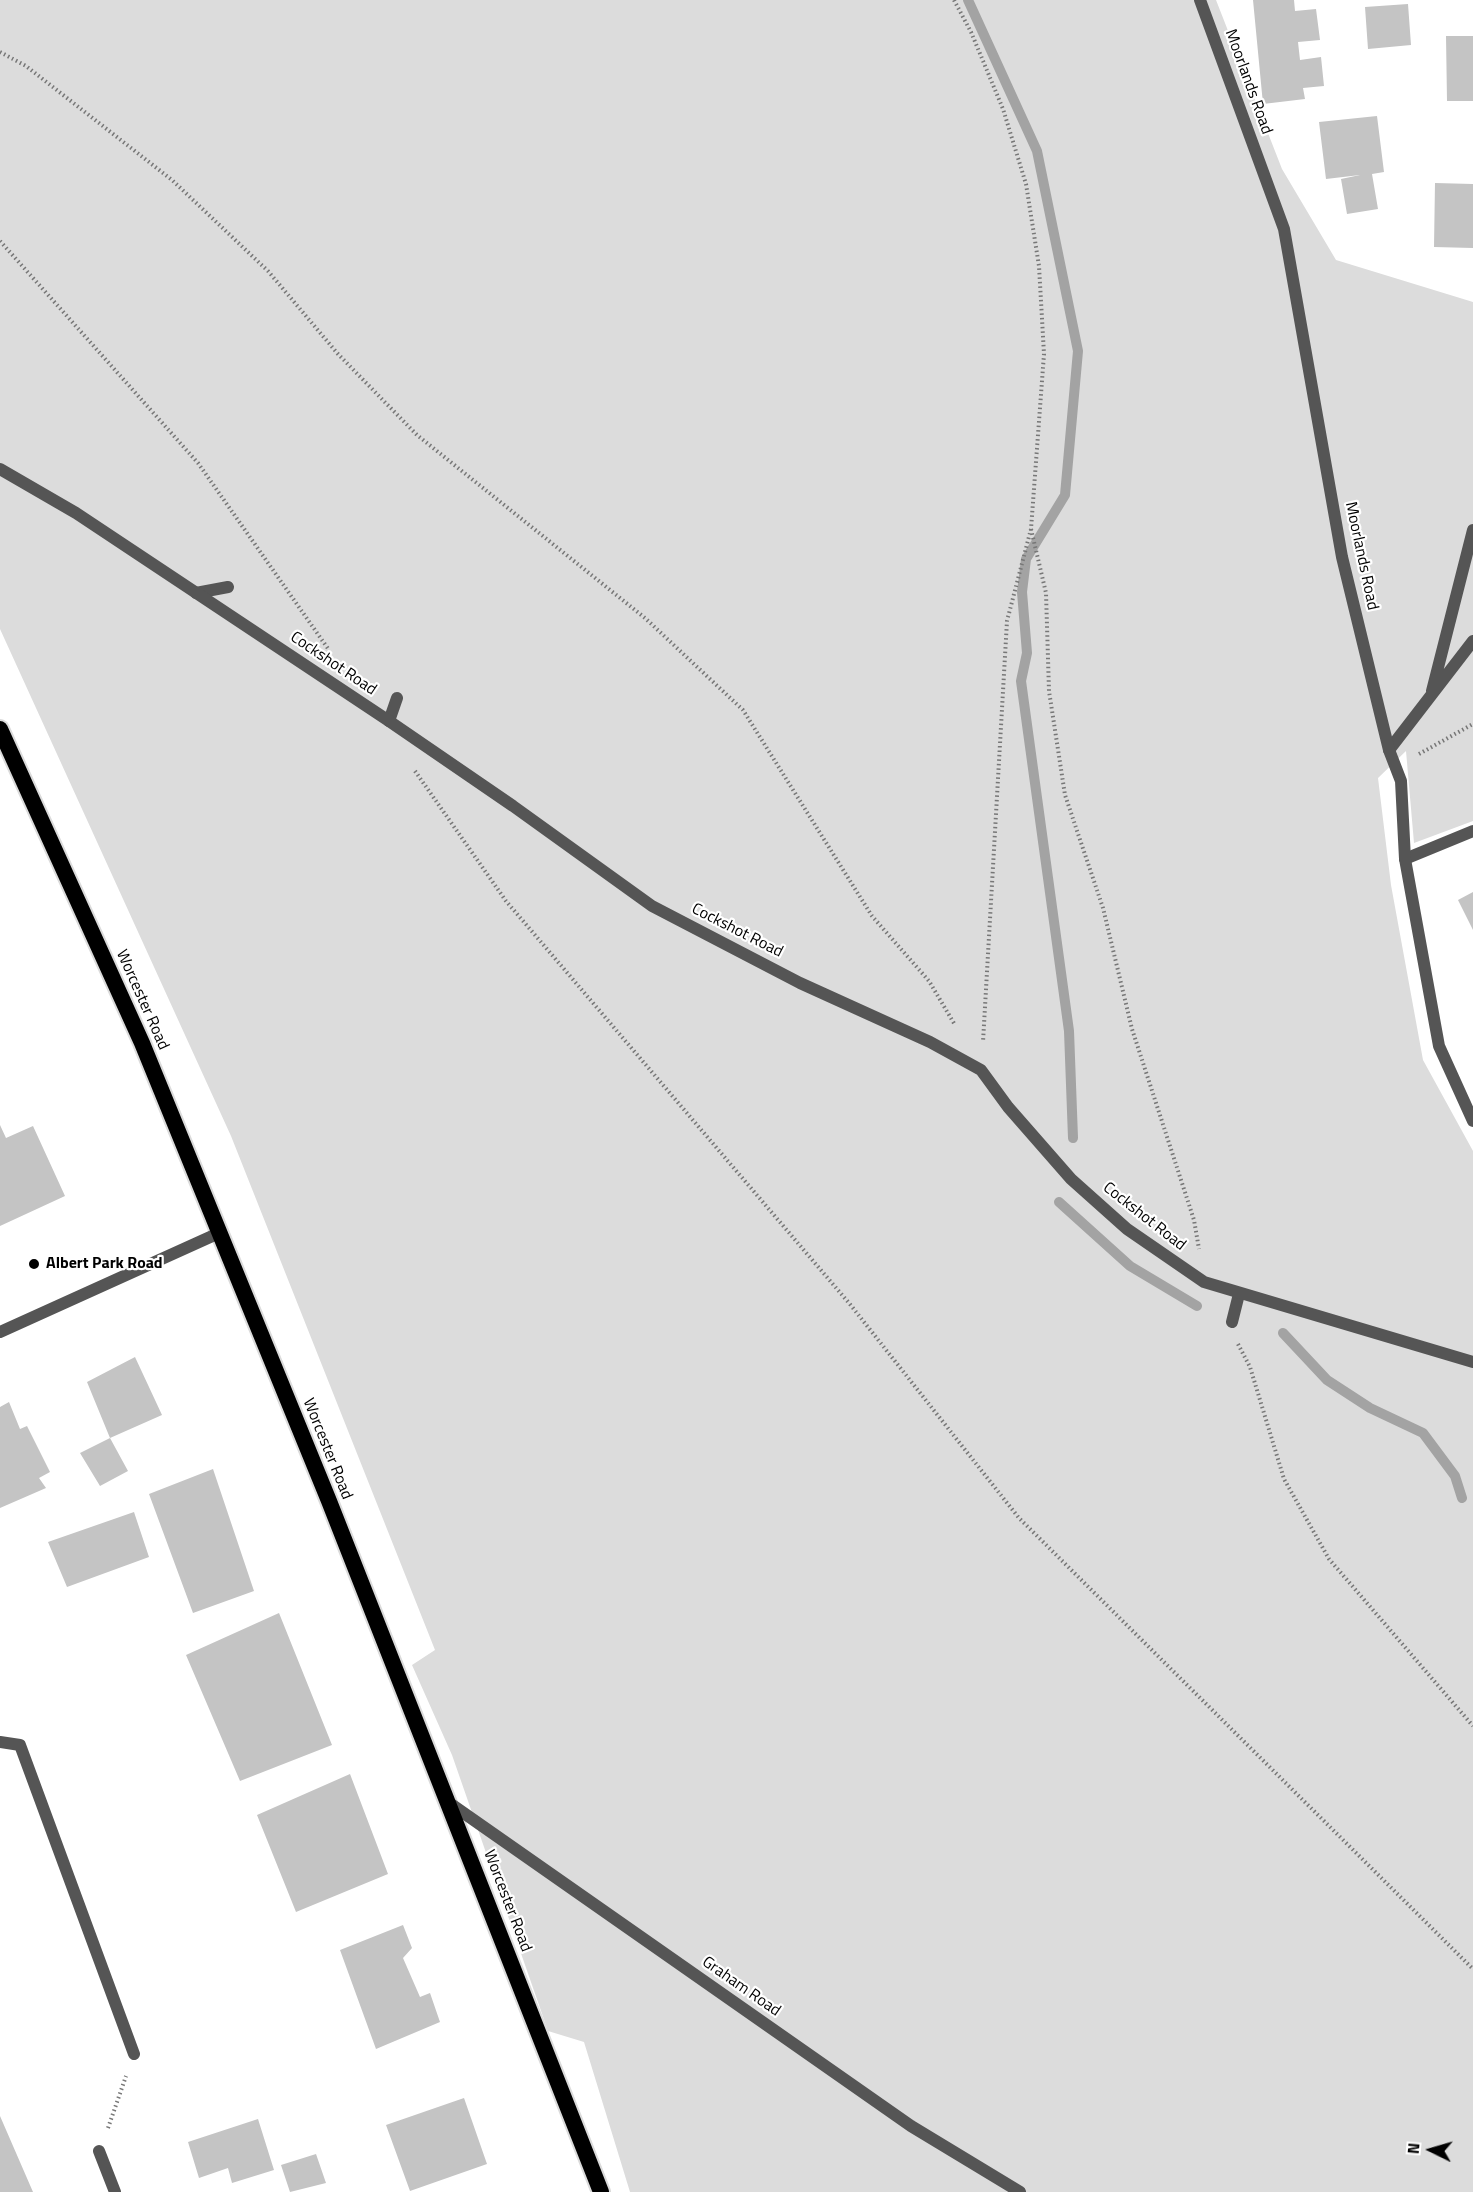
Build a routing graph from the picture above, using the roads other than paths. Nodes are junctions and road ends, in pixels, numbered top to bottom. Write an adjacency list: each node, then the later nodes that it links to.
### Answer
1 (1200, 0): 11 (street, Moorlands Road)
2 (0, 469): 5 (street, Cockshot Road)
3 (1473, 530): 7 (street)
4 (228, 587): 5 (street)
5 (196, 592): 9 (street, Cockshot Road)
6 (1473, 641): 7 (street)
7 (1432, 691): 11 (street)
8 (397, 698): 9 (street)
9 (388, 721): 16 (street, Cockshot Road)
10 (0, 729): 15 (highway, Worcester Road)
11 (1389, 750): 13 (street, Moorlands Road)
12 (1473, 831): 13 (street)
13 (1405, 859): 14 (street, Moorlands Road)
14 (1473, 1121)
15 (219, 1233): 18 (street); 21 (highway, Worcester Road)
16 (1239, 1293): 17 (street); 19 (street, Cockshot Road)
17 (1232, 1322)
18 (0, 1332)
19 (1473, 1362)
20 (0, 1742): 22 (street)
21 (448, 1802): 25 (highway, Worcester Road); 26 (street, Graham Road)
22 (134, 2054)
23 (99, 2151): 24 (street)
24 (115, 2192)
25 (601, 2192)
26 (1020, 2192)

